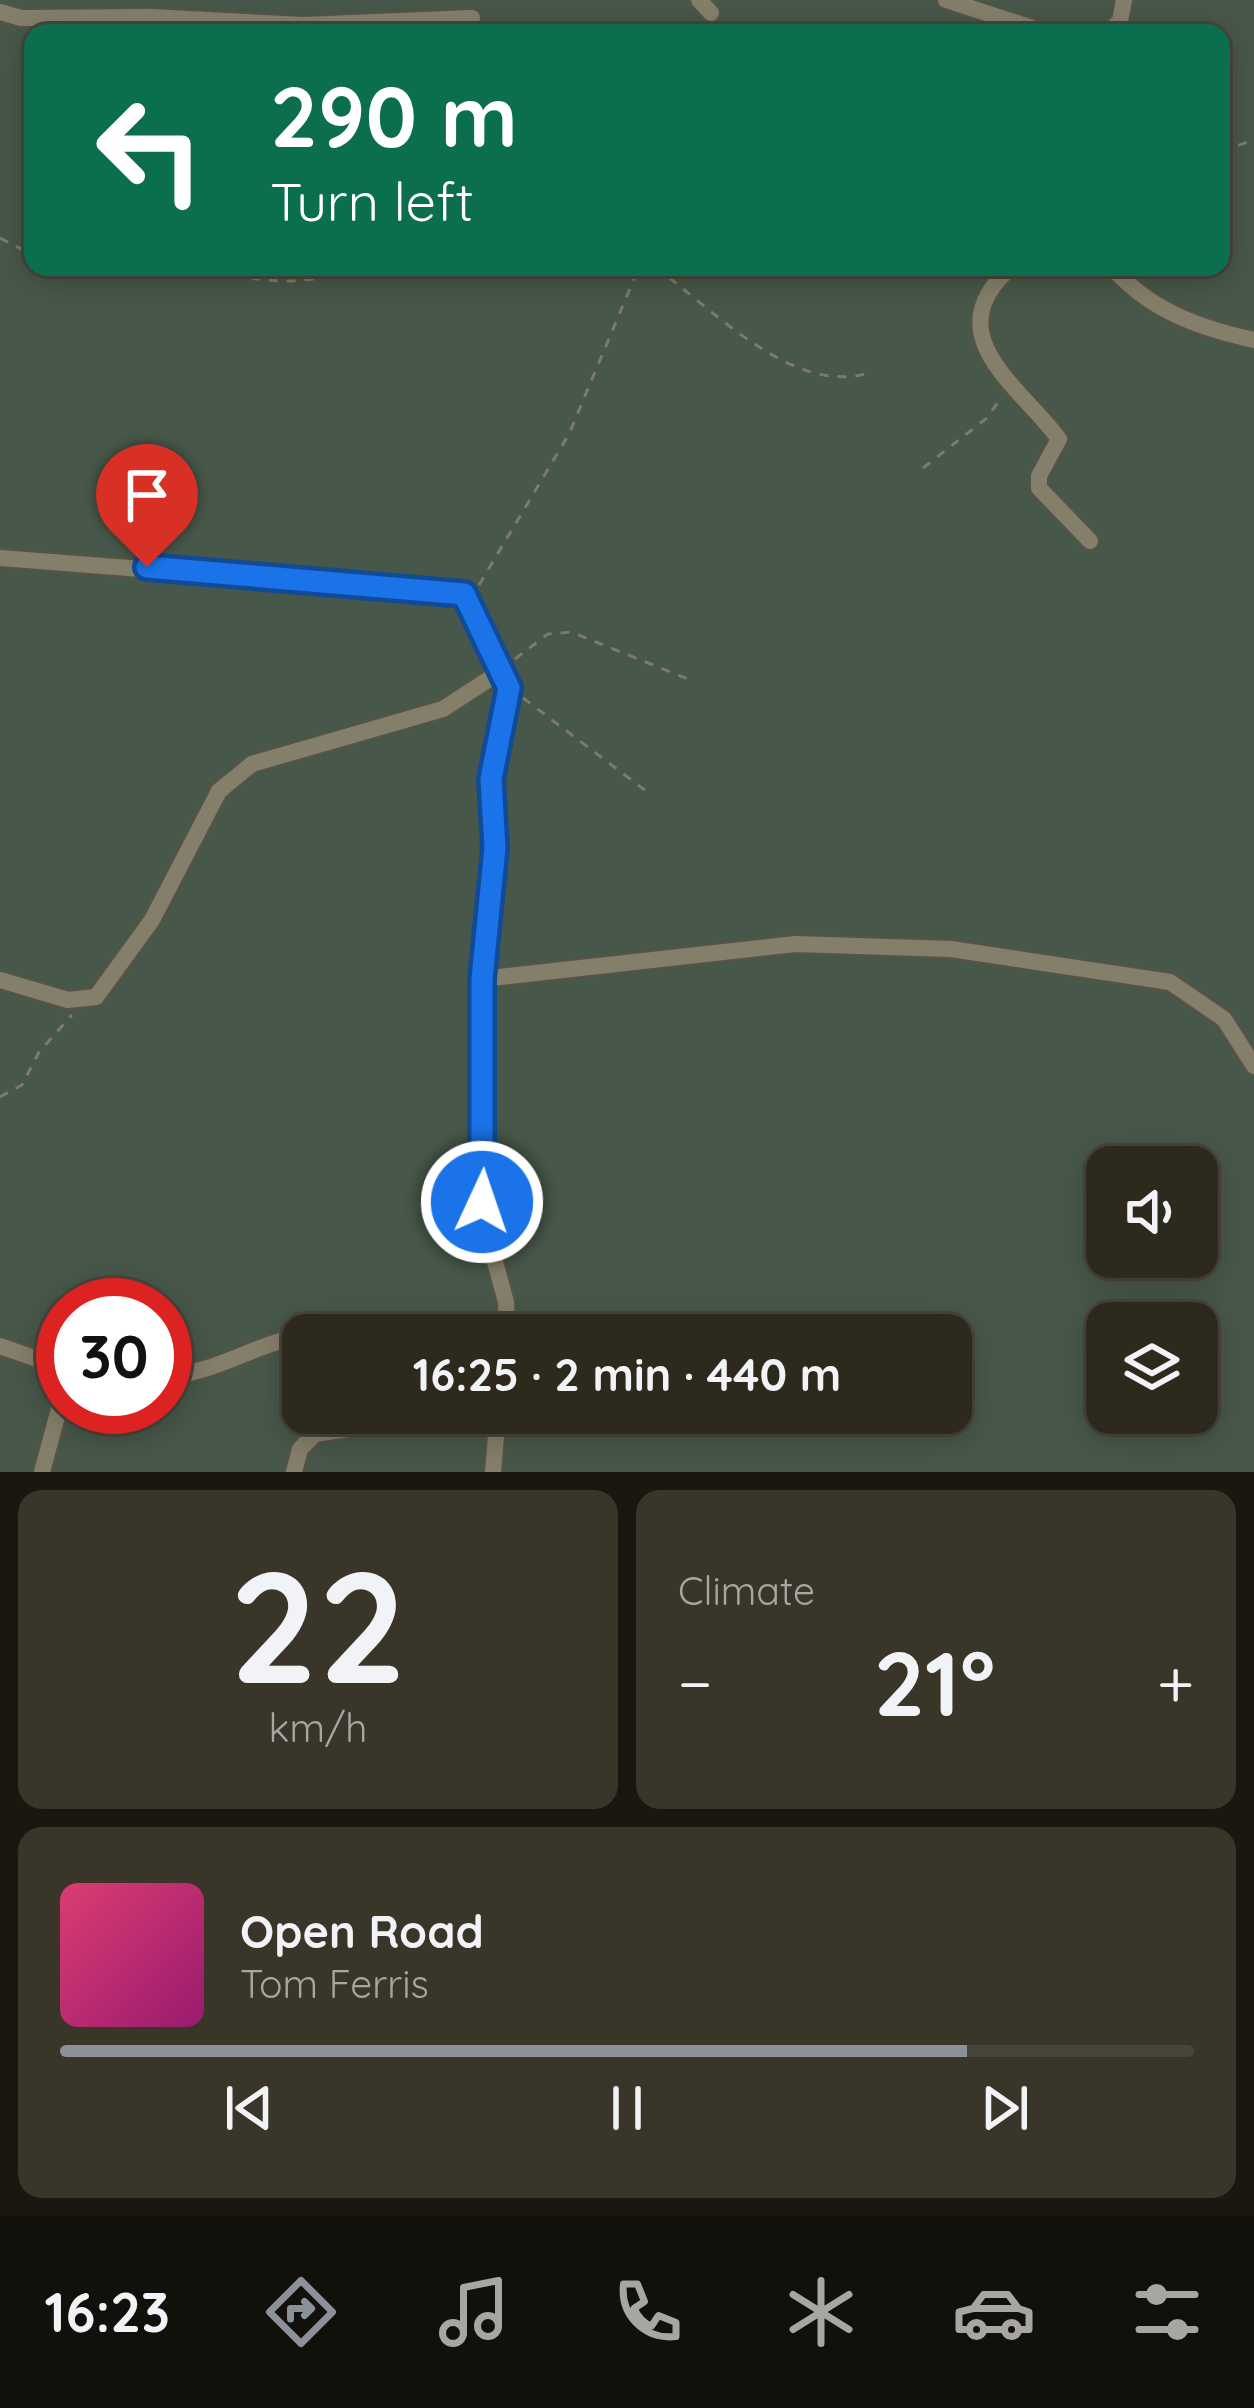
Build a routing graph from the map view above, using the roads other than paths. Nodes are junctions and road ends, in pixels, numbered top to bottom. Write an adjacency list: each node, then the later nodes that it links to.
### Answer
1 (946, 0): 6 (street)
2 (0, 12): 4 (street)
3 (472, 18): 5 (street)
4 (286, 24)
5 (327, 24)
6 (1020, 24)
7 (1001, 276): 10 (street)
8 (1120, 276): 9 (street)
9 (1254, 340)
10 (1090, 542)
11 (0, 558): 12 (street)
12 (506, 679): 13 (street); 14 (street)
13 (482, 979): 15 (street); 16 (street)
14 (0, 980)
15 (1254, 1066)
16 (506, 1314)
17 (282, 1339): 20 (street)
18 (0, 1346): 19 (street)
19 (36, 1359)
20 (192, 1372)
21 (52, 1434): 24 (street)
22 (315, 1434): 25 (street)
23 (496, 1434): 26 (street)
24 (42, 1472)
25 (294, 1472)
26 (493, 1472)

